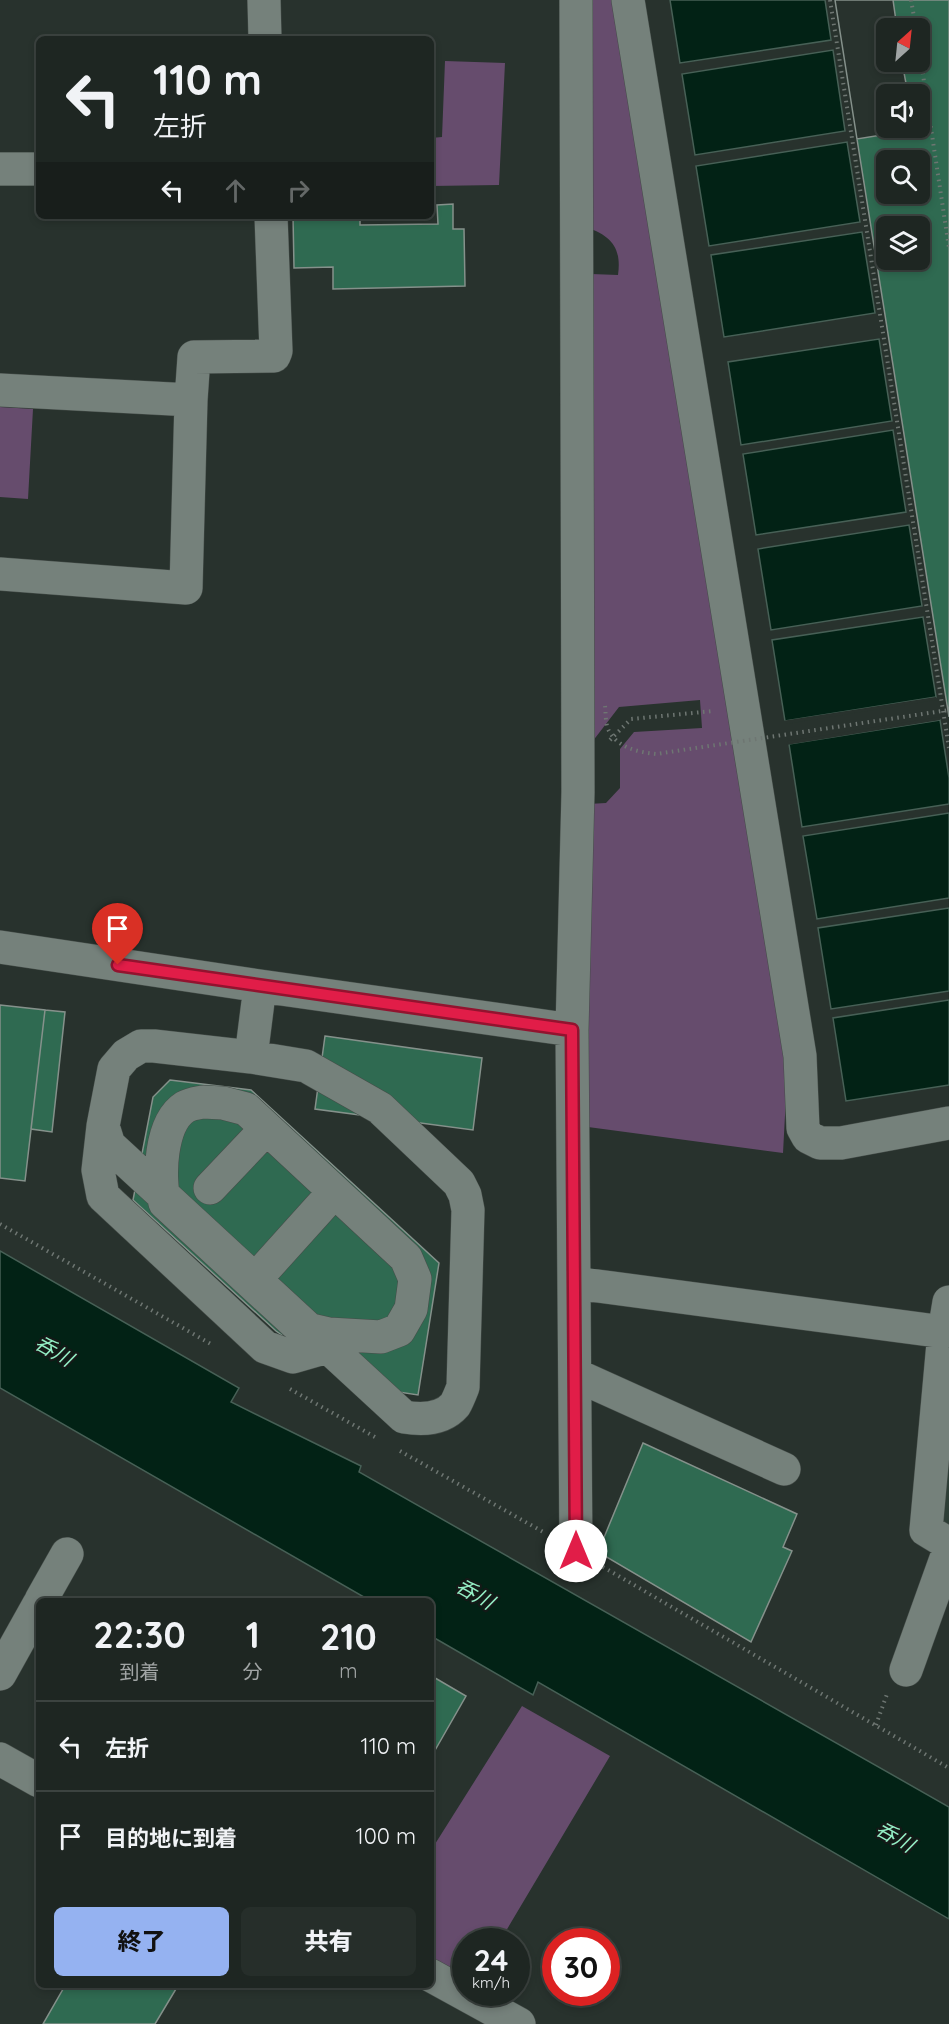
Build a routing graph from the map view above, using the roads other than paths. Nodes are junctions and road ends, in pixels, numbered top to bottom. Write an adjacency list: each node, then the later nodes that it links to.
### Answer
1 (264, 0): 4 (street)
2 (576, 0): 13 (street)
3 (628, 0): 15 (street)
4 (265, 36)
5 (0, 169): 6 (street)
6 (36, 169)
7 (271, 219): 9 (street)
8 (0, 390): 9 (street)
9 (191, 400): 10 (street)
10 (0, 574)
11 (0, 947): 12 (street)
12 (260, 986): 13 (street); 14 (street)
13 (572, 1030): 21 (street)
14 (251, 1057): 16 (street); 16 (street)
15 (949, 1123)
16 (103, 1126): 23 (street)
17 (266, 1129): 18 (street); 19 (street); 20 (street)
18 (216, 1171)
19 (334, 1192): 20 (street); 23 (street)
20 (252, 1283): 23 (street)
21 (575, 1283): 22 (street); 24 (street)
22 (947, 1317): 26 (street)
23 (364, 1336)
24 (576, 1375): 25 (street); 28 (street)
25 (784, 1469)
26 (949, 1545)
27 (949, 1550): 32 (street)
28 (576, 1551)
29 (67, 1554): 30 (street)
30 (42, 1598)
31 (36, 1610): 33 (street)
32 (906, 1670)
33 (0, 1674)
34 (0, 1759): 35 (street)
35 (36, 1779)
36 (434, 1977): 37 (street)
37 (519, 2024)

